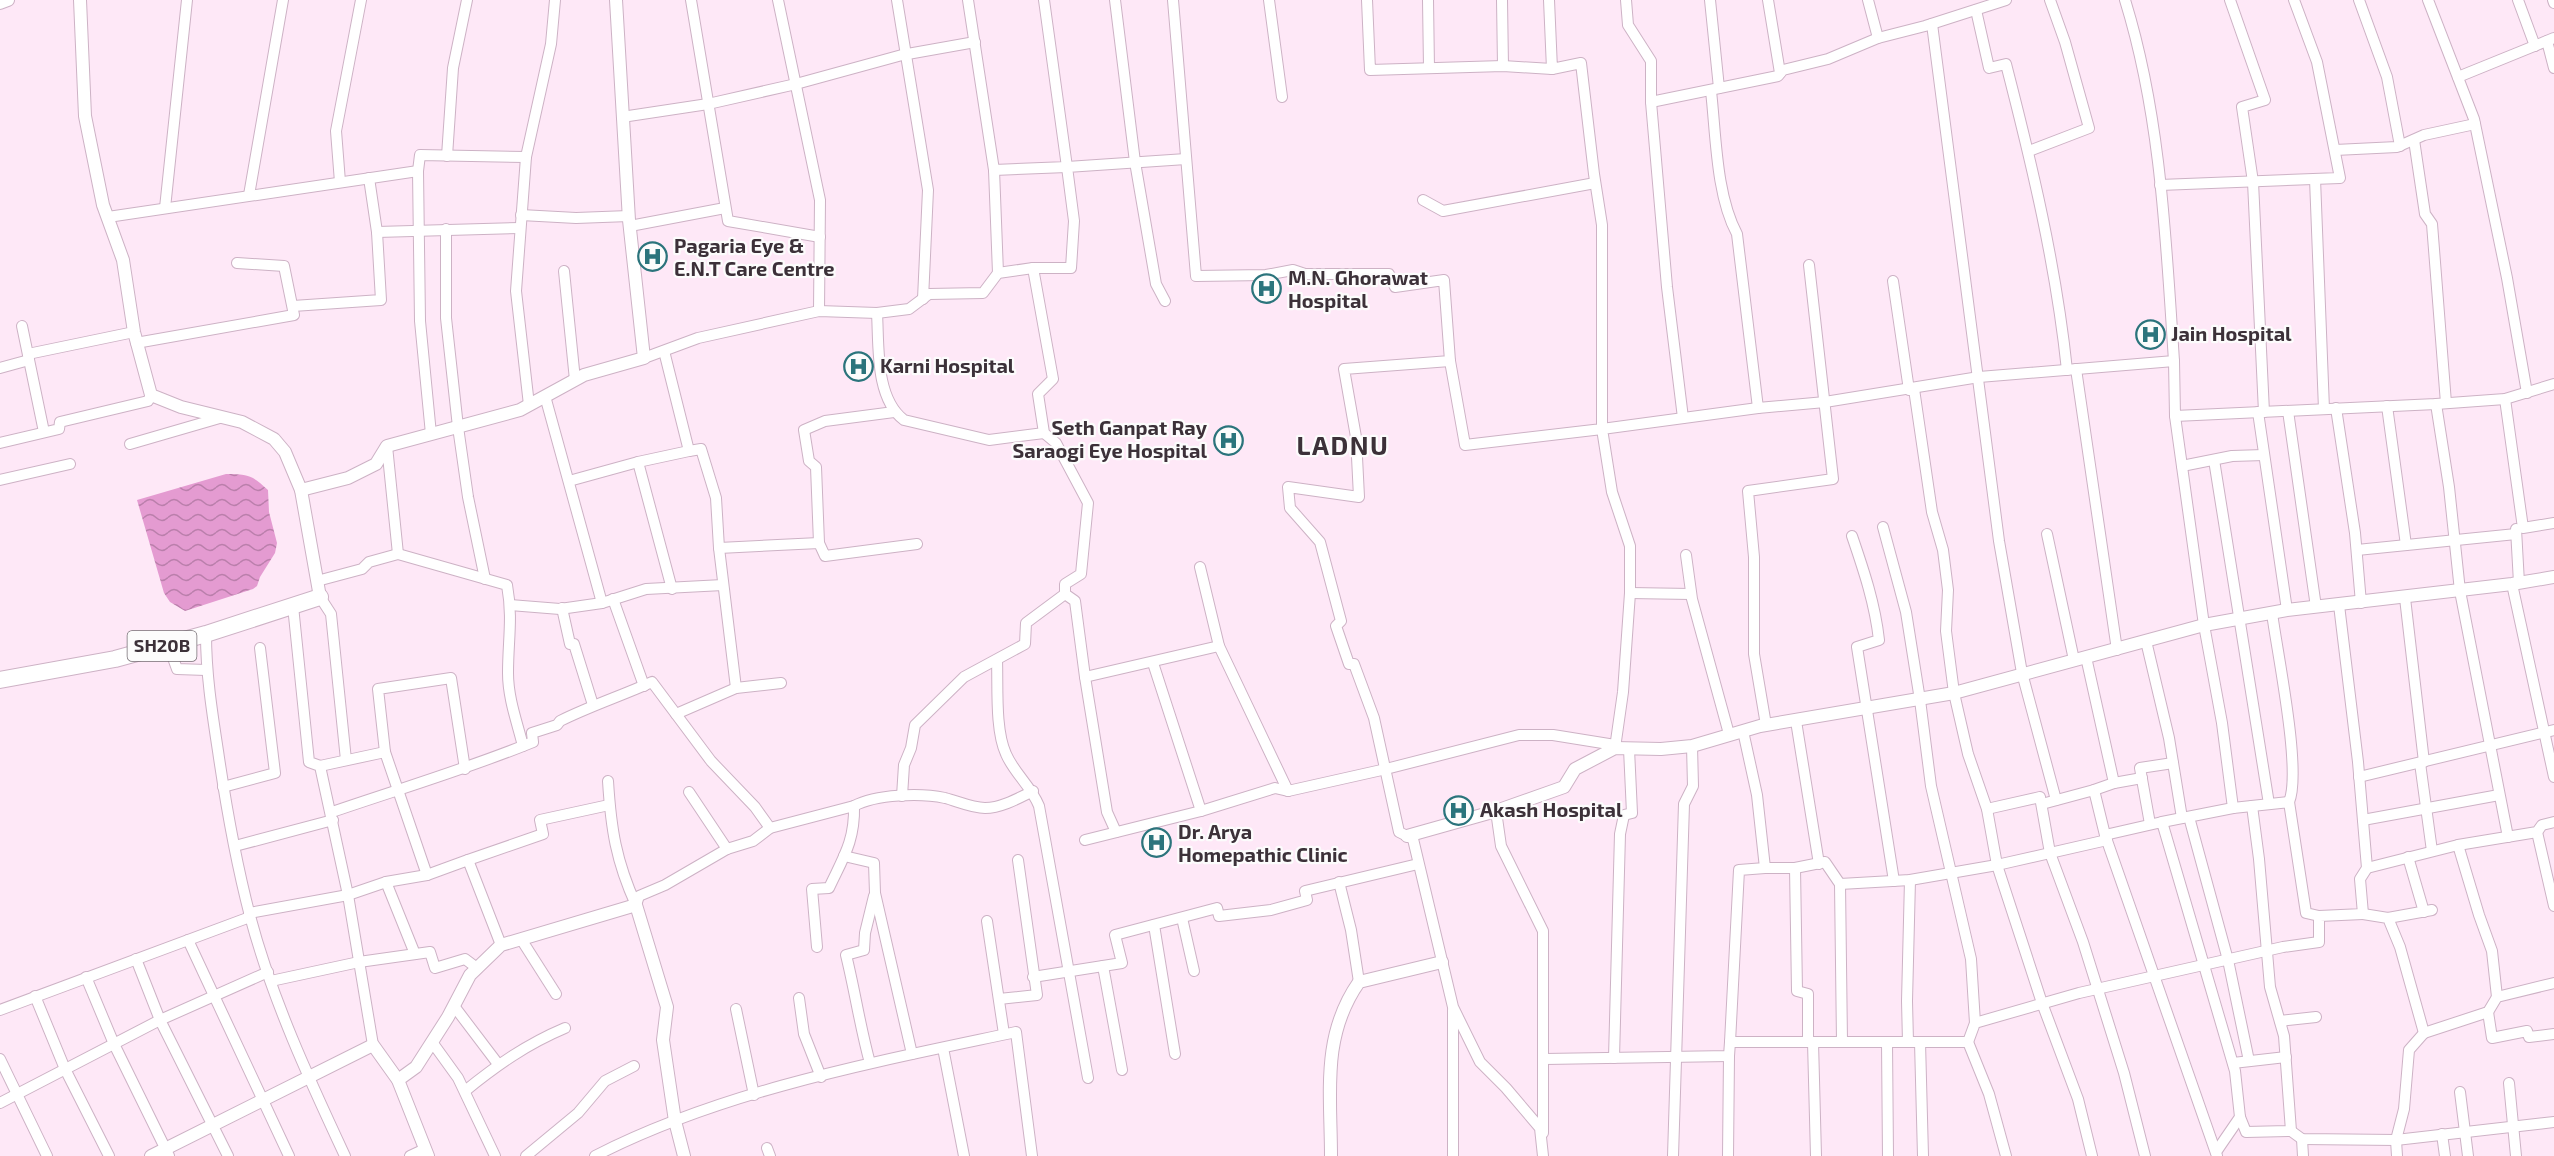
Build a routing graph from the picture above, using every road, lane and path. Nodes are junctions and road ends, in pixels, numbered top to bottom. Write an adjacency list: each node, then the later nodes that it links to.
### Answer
1 (8, 0): 33 (street)
2 (80, 0): 76 (street)
3 (187, 0): 73 (street)
4 (283, 0): 71 (street)
5 (361, 0): 67 (street)
6 (467, 0): 58 (street)
7 (555, 0): 59 (street)
8 (616, 0): 52 (street)
9 (691, 0): 51 (street)
10 (778, 0): 47 (street)
11 (897, 0): 40 (street)
12 (968, 0): 38 (street)
13 (1044, 0): 62 (street)
14 (1115, 0): 61 (street)
15 (1173, 0): 60 (street)
16 (1269, 0): 49 (street)
17 (1367, 0): 42 (street)
18 (1428, 0): 42 (street)
19 (1502, 0): 41 (street)
20 (1549, 0): 43 (street)
21 (1626, 0): 50 (street)
22 (1710, 0): 48 (street)
23 (1768, 0): 45 (street)
24 (1868, 0): 36 (street)
25 (2006, 0): 34 (street)
26 (2050, 0): 57 (street)
27 (2125, 0): 70 (street)
28 (2230, 0): 68 (street)
29 (2294, 0): 56 (street)
30 (2359, 0): 55 (street)
31 (2428, 0): 46 (street)
32 (2518, 0): 39 (street)
33 (0, 3)
34 (1976, 10): 35 (street); 57 (street)
35 (1932, 24): 36 (street); 103 (street)
36 (1878, 38): 45 (street)
37 (2550, 40): 39 (street); 44 (street)
38 (975, 42): 40 (street); 63 (street)
39 (2535, 46): 46 (street)
40 (905, 54): 47 (street); 89 (street)
41 (1503, 66): 42 (street); 43 (street)
42 (1429, 68)
43 (1552, 69): 69 (street)
44 (2554, 69)
45 (1780, 74): 48 (street)
46 (2458, 77): 53 (street)
47 (795, 84): 51 (street); 82 (street)
48 (1715, 90): 50 (street); 115 (street)
49 (1282, 97)
50 (1651, 102): 123 (street)
51 (708, 104): 52 (street); 74 (street)
52 (622, 117): 77 (street)
53 (2475, 124): 54 (street); 107 (street)
54 (2414, 140): 55 (street); 112 (street)
55 (2400, 146): 56 (street)
56 (2335, 150): 66 (street)
57 (2029, 151): 102 (street)
58 (447, 156): 59 (street); 64 (street)
59 (526, 157): 75 (street)
60 (1186, 159): 61 (street); 99 (street)
61 (1135, 162): 62 (street); 90 (street)
62 (1067, 167): 63 (street); 85 (street)
63 (994, 170): 87 (street)
64 (418, 171): 65 (street); 81 (street)
65 (369, 178): 67 (street); 80 (street)
66 (2315, 179): 68 (street); 117 (street)
67 (340, 182): 71 (street)
68 (2253, 182): 70 (street); 120 (street)
69 (1595, 183): 72 (street); 125 (street)
70 (2160, 185): 100 (street)
71 (249, 195): 73 (street)
72 (1423, 200)
73 (165, 208): 76 (street)
74 (725, 208): 77 (street); 82 (street)
75 (521, 215): 77 (street); 78 (street)
76 (108, 217): 95 (street)
77 (629, 221): 98 (street)
78 (520, 228): 79 (street); 113 (street)
79 (446, 229): 81 (street); 124 (street)
80 (377, 232): 81 (street); 91 (street)
81 (418, 232): 128 (street)
82 (820, 237): 92 (street)
83 (237, 263): 91 (street)
84 (1809, 265): 111 (street)
85 (1033, 268): 87 (street); 127 (street)
86 (564, 271): 104 (street)
87 (998, 273): 89 (street)
88 (1893, 281): 106 (street)
89 (923, 299): 93 (street)
90 (1165, 301)
91 (293, 306): 95 (street)
92 (819, 311): 93 (street); 96 (street)
93 (877, 313): 119 (street)
94 (22, 326): 97 (street)
95 (135, 338): 97 (street); 108 (street)
96 (664, 351): 98 (street); 132 (street)
97 (28, 357): 101 (street); 126 (street)
98 (644, 358): 104 (street)
99 (1450, 361): 125 (street); 214 (street)
100 (2174, 361): 102 (street); 121 (street)
101 (0, 368)
102 (2071, 369): 103 (street); 182 (street)
103 (1979, 377): 106 (street); 187 (street)
104 (575, 380): 109 (street)
105 (2554, 384): 107 (street)
106 (1911, 390): 111 (street); 193 (street)
107 (2527, 393): 110 (street)
108 (151, 395): 122 (street); 126 (street)
109 (545, 396): 113 (street); 139 (street)
110 (2505, 399): 112 (street); 143 (street)
111 (1825, 402): 115 (street); 199 (street)
112 (2441, 404): 114 (street); 146 (street)
113 (529, 405): 124 (street)
114 (2387, 406): 116 (street); 149 (street)
115 (1758, 408): 123 (street)
116 (2336, 408): 117 (street); 151 (street)
117 (2324, 409): 118 (street)
118 (2288, 411): 120 (street); 171 (street)
119 (894, 412): 127 (street); 147 (street)
120 (2261, 412): 121 (street); 133 (street)
121 (2175, 416): 137 (street)
122 (223, 417): 130 (street); 140 (street)
123 (1683, 418): 125 (street)
124 (458, 427): 128 (street); 156 (street)
125 (1602, 429): 162 (street)
126 (44, 432): 129 (street)
127 (1044, 433): 163 (street)
128 (432, 434): 131 (street)
129 (0, 442)
130 (130, 444)
131 (387, 446): 140 (street); 152 (street)
132 (689, 451): 135 (street); 150 (street)
133 (2264, 455): 134 (street); 173 (street)
134 (2214, 460): 137 (street); 175 (street)
135 (638, 462): 139 (street); 160 (street)
136 (70, 464): 138 (street)
137 (2182, 466): 176 (street)
138 (0, 480)
139 (569, 481): 166 (street)
140 (301, 490): 159 (street)
141 (2554, 523): 143 (street)
142 (1883, 527): 194 (street)
143 (2519, 531): 146 (street); 157 (street)
144 (2047, 534): 183 (street)
145 (1852, 536): 196 (street)
146 (2454, 540): 149 (street); 161 (street)
147 (819, 543): 148 (street); 150 (street)
148 (917, 544)
149 (2406, 545): 151 (street)
150 (719, 548): 158 (street)
151 (2357, 550): 167 (street)
152 (398, 554): 156 (street); 159 (street)
153 (1686, 555): 164 (street)
154 (1200, 567): 180 (street)
155 (2554, 577): 157 (street)
156 (485, 579): 168 (street)
157 (2516, 584): 161 (street); 201 (street)
158 (723, 585): 160 (street); 192 (street)
159 (319, 589): 170 (main road, SH20B); 209 (street)
160 (672, 589): 166 (street)
161 (2460, 591): 165 (street); 205 (street)
162 (1630, 593): 164 (street); 204 (street)
163 (1065, 594): 184 (street); 188 (street)
164 (1691, 594): 202 (street)
165 (2405, 597): 167 (street); 210 (street)
166 (607, 601): 172 (street); 191 (street)
167 (2361, 603): 169 (street)
168 (510, 605): 172 (street); 203 (street)
169 (2339, 605): 171 (street); 215 (street)
170 (292, 606): 177 (main road, SH20B); 212 (street)
171 (2316, 607): 173 (street)
172 (562, 608): 195 (street)
173 (2287, 610): 174 (street)
174 (2272, 613): 175 (street); 229 (street)
175 (2240, 619): 176 (street); 231 (street)
176 (2204, 625): 178 (street); 235 (street)
177 (206, 634): 179 (main road, SH20B); 186 (street)
178 (2146, 641): 182 (street); 211 (street)
179 (168, 644): 186 (street); 189 (main road, SH20B)
180 (1219, 646): 185 (street); 224 (street)
181 (260, 648): 220 (street)
182 (2116, 650): 183 (street)
183 (2080, 659): 187 (street); 219 (street)
184 (997, 660): 223 (street); 227 (street)
185 (1153, 663): 188 (street); 238 (street)
186 (206, 670): 220 (street)
187 (2022, 673): 193 (street); 228 (street)
188 (1084, 677): 247 (street)
189 (0, 680)
190 (781, 683): 192 (street)
191 (644, 686): 195 (street); 197 (street)
192 (736, 688): 197 (street)
193 (1954, 693): 194 (street); 237 (street)
194 (1920, 700): 196 (street); 268 (street)
195 (593, 705): 203 (street)
196 (1867, 708): 198 (street); 271 (street)
197 (676, 714): 246 (street)
198 (1796, 721): 199 (street); 263 (street)
199 (1766, 725): 200 (street)
200 (1743, 731): 202 (street); 266 (street)
201 (2549, 731): 205 (street); 216 (street)
202 (1729, 734): 206 (street)
203 (523, 746): 213 (street)
204 (1615, 746): 207 (street); 214 (street); 239 (street)
205 (2489, 746): 210 (street); 226 (street)
206 (1692, 747): 207 (street); 342 (street)
207 (1629, 749): 344 (street)
208 (385, 752): 209 (street); 213 (street); 221 (street)
209 (346, 760): 212 (street)
210 (2422, 762): 215 (street); 236 (street)
211 (2173, 763): 217 (street); 241 (street)
212 (320, 766): 240 (street)
213 (465, 769): 221 (street)
214 (1386, 769): 224 (street); 249 (street)
215 (2359, 777): 242 (street)
216 (2554, 777)
217 (2142, 778): 219 (street); 245 (street)
218 (608, 782): 232 (street)
219 (2114, 783): 222 (street)
220 (223, 787): 254 (street)
221 (399, 789): 240 (street); 269 (street)
222 (2094, 790): 228 (street); 250 (street)
223 (1033, 791): 227 (street); 300 (street)
224 (1288, 791): 238 (street)
225 (689, 792): 255 (street)
226 (2499, 795): 236 (street); 251 (street)
227 (902, 796): 233 (street)
228 (2056, 800): 230 (street)
229 (2289, 802): 231 (street); 281 (street)
230 (2042, 804): 237 (street); 257 (street)
231 (2269, 804): 234 (street)
232 (609, 805): 260 (street); 277 (street)
233 (854, 806): 246 (street); 258 (street)
234 (2252, 806): 235 (street); 290 (street)
235 (2233, 808): 241 (street)
236 (2426, 808): 242 (street); 256 (street)
237 (1987, 809): 264 (street)
238 (1201, 811): 247 (street)
239 (1496, 811): 249 (street); 346 (street)
240 (333, 816): 254 (street); 276 (street)
241 (2185, 817): 243 (street); 293 (street)
242 (2363, 820): 265 (street)
243 (2162, 822): 245 (street); 297 (street)
244 (2554, 822): 248 (street)
245 (2150, 825): 250 (street)
246 (770, 828): 255 (street)
247 (1116, 832): 252 (street)
248 (2537, 832): 251 (street); 278 (street)
249 (1407, 836): 262 (street)
250 (2106, 837): 257 (street); 304 (street)
251 (2508, 837): 253 (street)
252 (1085, 840)
253 (2458, 845): 256 (street); 311 (street)
254 (235, 846): 279 (street)
255 (727, 849): 277 (street)
256 (2432, 851): 259 (street)
257 (2050, 853): 264 (street); 307 (street)
258 (844, 856): 275 (street); 289 (street)
259 (2408, 857): 265 (street); 283 (street)
260 (468, 860): 269 (street); 288 (street)
261 (1018, 860): 303 (street)
262 (1418, 864): 273 (street); 295 (street)
263 (1820, 864): 267 (street); 274 (street)
264 (1997, 865): 268 (street); 314 (street)
265 (2367, 867): 280 (street)
266 (1765, 868): 267 (street); 329 (street)
267 (1795, 868): 330 (street)
268 (1950, 873): 270 (street); 323 (street)
269 (427, 875): 272 (street)
270 (1910, 880): 271 (street); 333 (street)
271 (1894, 881): 274 (street)
272 (386, 882): 276 (street); 291 (street)
273 (1339, 882): 282 (street); 305 (street)
274 (1840, 884): 331 (street)
275 (875, 893): 339 (street); 348 (street)
276 (348, 895): 279 (street); 294 (street)
277 (636, 905): 286 (street); 366 (street)
278 (2554, 906)
279 (250, 915): 287 (street); 301 (street)
280 (2363, 915): 281 (street); 283 (street)
281 (2319, 916): 290 (street)
282 (1182, 918): 285 (street); 299 (street)
283 (2388, 918): 325 (street)
284 (987, 921): 313 (street)
285 (1154, 925): 296 (street); 340 (street)
286 (521, 939): 288 (street); 308 (street)
287 (188, 940): 292 (street); 310 (street)
288 (501, 945): 298 (street)
289 (817, 947)
290 (2266, 951): 293 (street); 322 (street)
291 (415, 954): 294 (street); 298 (street)
292 (136, 959): 302 (street); 321 (street)
293 (2228, 960): 297 (street); 347 (street)
294 (359, 962): 301 (street); 337 (street)
295 (1442, 962): 305 (street); 316 (street)
296 (1103, 966): 300 (street); 353 (street)
297 (2204, 966): 304 (street); 349 (street)
298 (477, 968): 315 (street)
299 (1194, 971)
300 (1069, 972): 303 (street); 356 (street)
301 (270, 976): 310 (street); 354 (street)
302 (86, 977): 309 (street); 336 (street)
303 (1033, 977): 313 (street)
304 (2154, 977): 307 (street); 378 (street)
305 (1359, 982): 392 (street)
306 (2554, 983): 311 (street)
307 (2097, 989): 314 (street); 402 (street)
308 (556, 994)
309 (35, 996): 318 (street); 352 (street)
310 (213, 997): 321 (street); 363 (street)
311 (2497, 997): 319 (street)
312 (799, 998): 355 (street)
313 (999, 999): 326 (street)
314 (2042, 1003): 323 (street); 401 (street)
315 (454, 1006): 328 (street); 350 (street)
316 (1453, 1007): 375 (street); 393 (street)
317 (736, 1009): 362 (street)
318 (0, 1010)
319 (2488, 1012): 325 (street); 327 (street)
320 (2316, 1017): 322 (street)
321 (160, 1020): 336 (street); 368 (street)
322 (2280, 1021): 343 (street)
323 (1975, 1023): 335 (street)
324 (565, 1028): 350 (street)
325 (2424, 1033): 374 (street)
326 (1004, 1034): 338 (street); 391 (street)
327 (2554, 1034)
328 (432, 1042): 357 (street); 359 (street)
329 (1730, 1042): 330 (street); 341 (street)
330 (1810, 1042): 331 (street); 397 (street)
331 (1842, 1042): 332 (street)
332 (1887, 1042): 333 (street); 398 (street)
333 (1908, 1042): 334 (street)
334 (1920, 1042): 335 (street); 399 (street)
335 (1968, 1042): 400 (street)
336 (114, 1044): 352 (street); 376 (street)
337 (373, 1045): 354 (street); 357 (street)
338 (943, 1048): 339 (street); 390 (street)
339 (912, 1054): 348 (street)
340 (1175, 1054)
341 (1729, 1056): 342 (street); 396 (street)
342 (1675, 1057): 344 (street); 395 (street)
343 (2286, 1057): 347 (street); 370 (street)
344 (1614, 1058): 346 (street)
345 (0, 1059): 361 (street)
346 (1545, 1059): 375 (street)
347 (2250, 1061): 349 (street)
348 (870, 1063): 355 (street)
349 (2233, 1063): 365 (street)
350 (498, 1064): 359 (street)
351 (634, 1066): 387 (street)
352 (65, 1069): 361 (street); 380 (street)
353 (1122, 1070)
354 (308, 1077): 363 (street); 384 (street)
355 (820, 1077): 362 (street)
356 (1088, 1078)
357 (398, 1080): 377 (street)
358 (2509, 1083): 369 (street)
359 (465, 1090): 386 (street)
360 (2460, 1092): 371 (street)
361 (17, 1094): 364 (street); 379 (street)
362 (754, 1095): 366 (street)
363 (262, 1100): 368 (street); 383 (street)
364 (0, 1103)
365 (2240, 1117): 370 (street); 378 (street)
366 (675, 1121): 388 (street); 389 (street)
367 (2554, 1122): 369 (street)
368 (212, 1125): 376 (street); 382 (street)
369 (2513, 1126): 371 (street); 407 (street)
370 (2291, 1131): 373 (street)
371 (2464, 1131): 372 (street); 406 (street)
372 (2442, 1134): 374 (street); 405 (street)
373 (2302, 1140): 374 (street); 403 (street)
374 (2396, 1140): 404 (street)
375 (1543, 1143): 394 (street)
376 (167, 1152): 381 (street)
377 (427, 1152): 385 (street)
378 (2217, 1154)
379 (47, 1156)
380 (109, 1156)
381 (151, 1156)
382 (228, 1156)
383 (289, 1156)
384 (345, 1156)
385 (410, 1156)
386 (495, 1156)
387 (526, 1156)
388 (595, 1156)
389 (684, 1156)
390 (964, 1156)
391 (1032, 1156)
392 (1331, 1156)
393 (1453, 1156)
394 (1543, 1156)
395 (1673, 1156)
396 (1728, 1156)
397 (1815, 1156)
398 (1887, 1156)
399 (1923, 1156)
400 (2006, 1156)
401 (2092, 1156)
402 (2145, 1156)
403 (2303, 1156)
404 (2397, 1156)
405 (2445, 1156)
406 (2468, 1156)
407 (2516, 1156)

